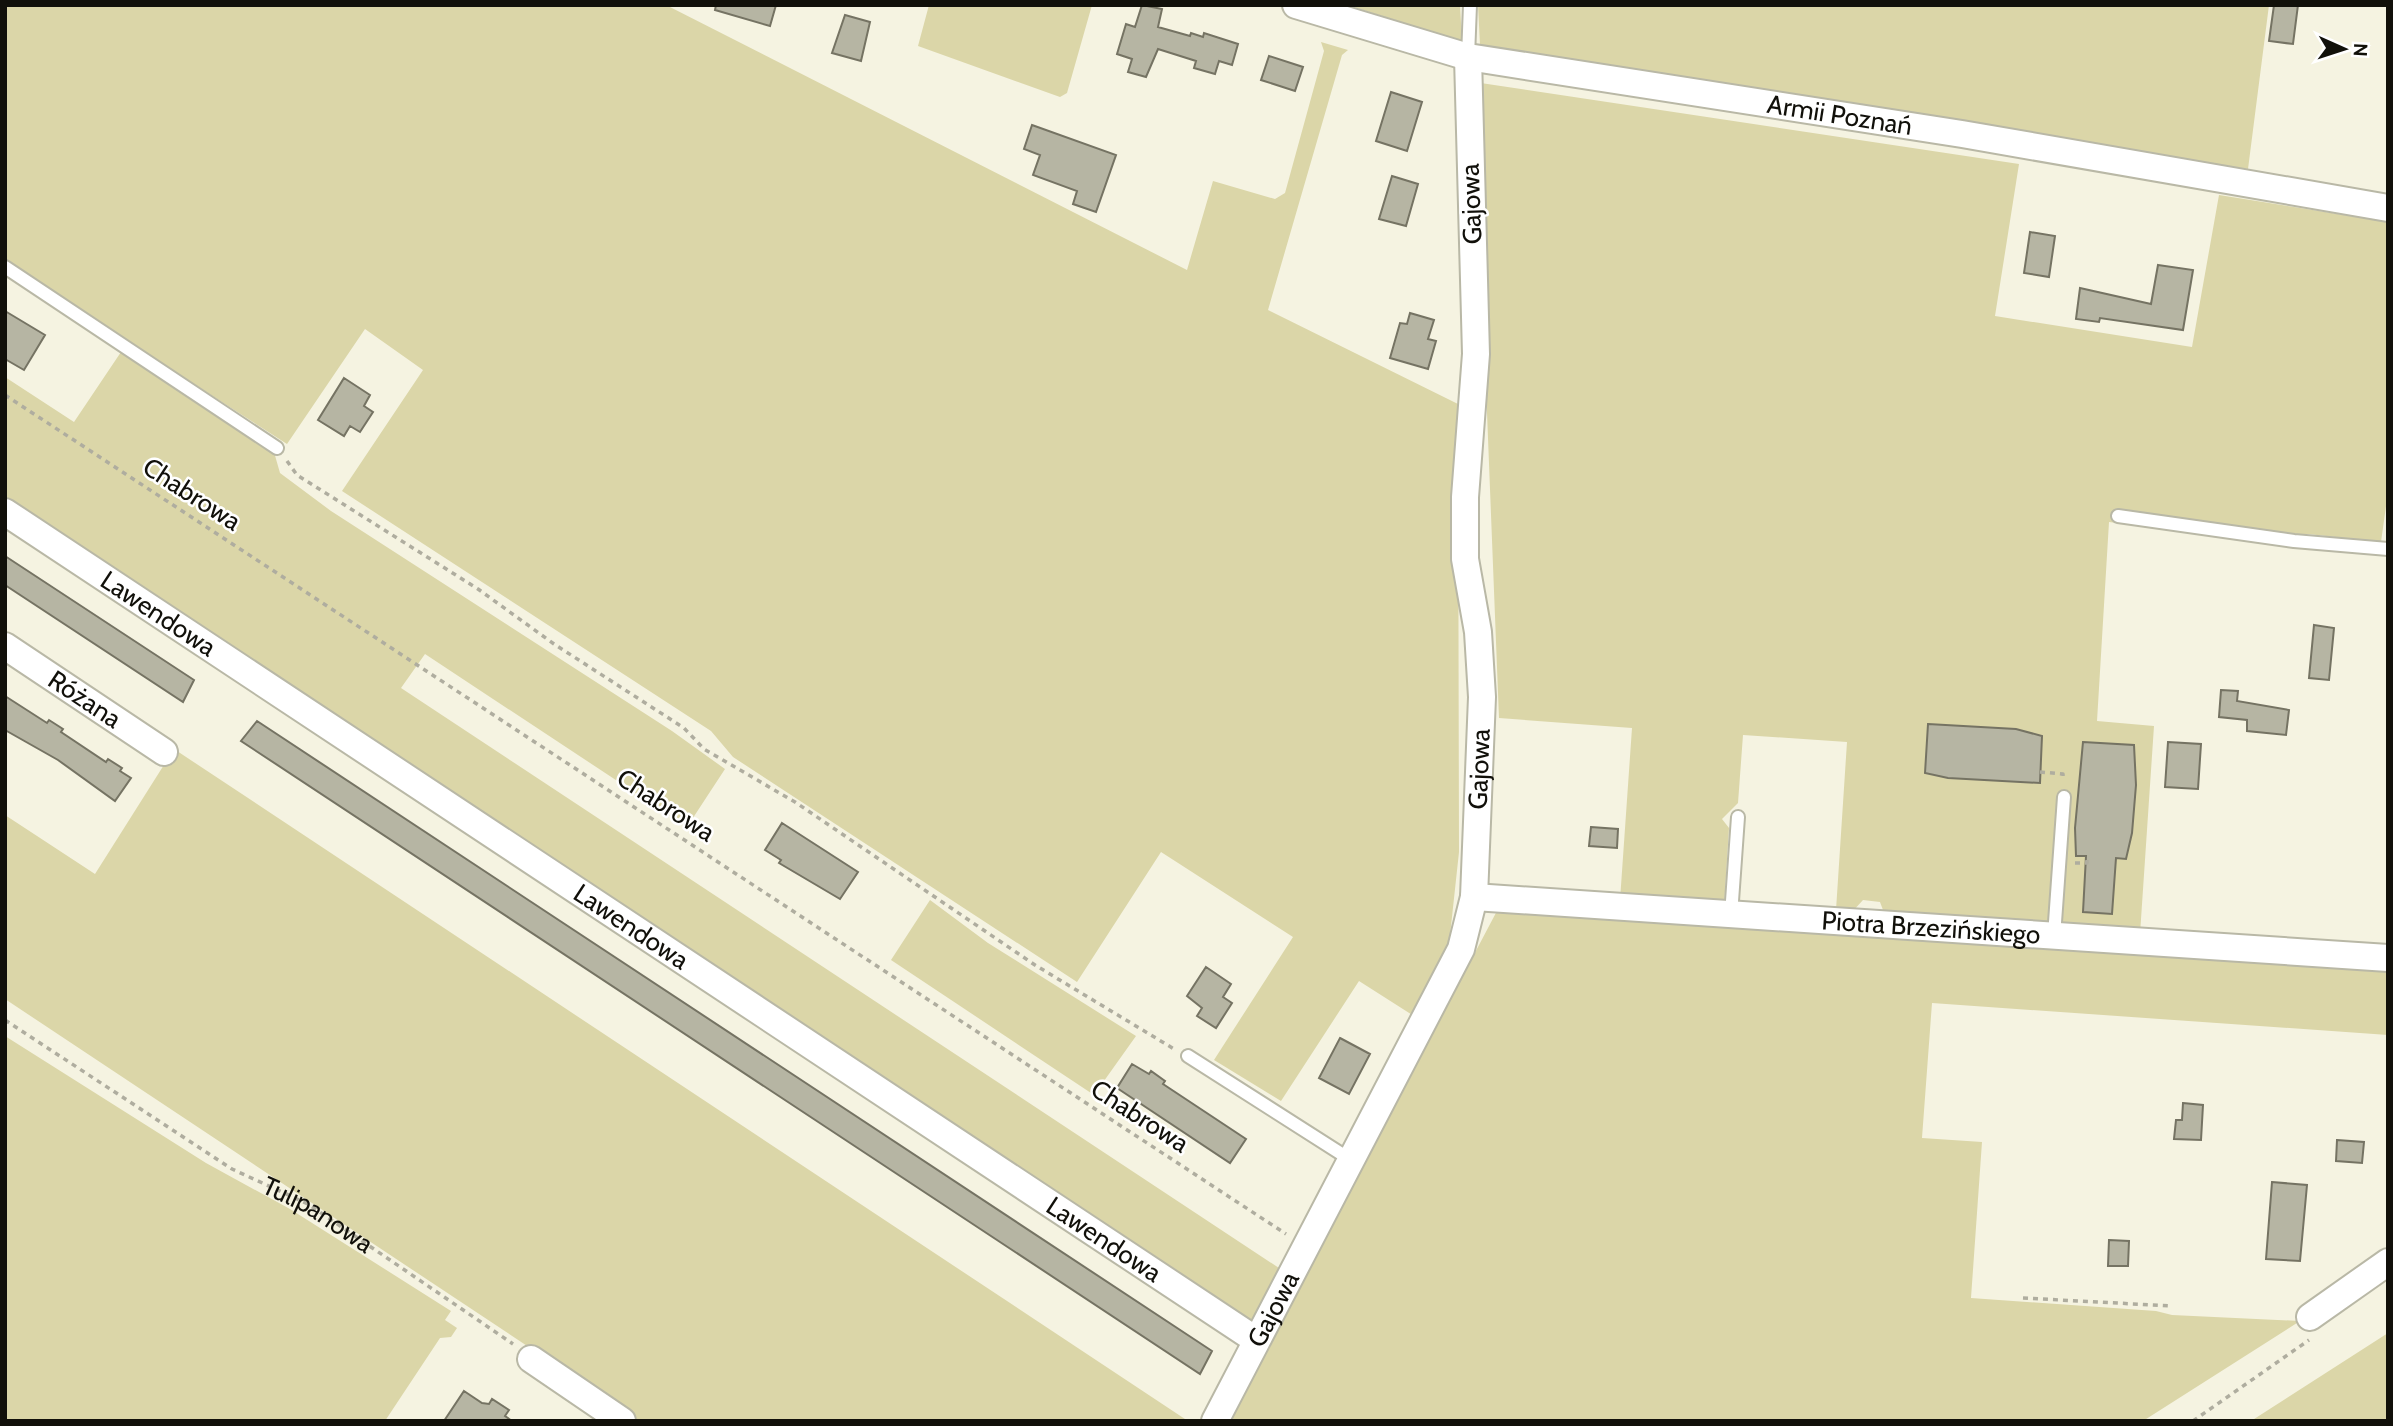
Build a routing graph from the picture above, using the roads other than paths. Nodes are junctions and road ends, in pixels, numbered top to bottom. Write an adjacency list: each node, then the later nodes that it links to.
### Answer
1 (1296, 5): 3 (street, Armii Poznań)
2 (1470, 5): 3 (lane)
3 (1468, 57): 4 (street, Armii Poznań); 14 (street, Gajowa)
4 (2388, 208)
5 (5, 267): 6 (lane)
6 (277, 448)
7 (5, 512): 22 (street, Lawendowa)
8 (2118, 516): 9 (lane)
9 (2388, 549)
10 (5, 646): 11 (street, Różana)
11 (164, 752)
12 (2064, 797): 16 (lane)
13 (1738, 817): 15 (lane)
14 (1474, 897): 15 (street, Piotra Brzezińskiego); 19 (street, Gajowa)
15 (1731, 915): 16 (street, Piotra Brzezińskiego)
16 (2054, 936): 17 (street, Piotra Brzezińskiego)
17 (2388, 958)
18 (1188, 1056): 19 (lane)
19 (1351, 1160): 22 (street, Gajowa)
20 (2388, 1262): 21 (street)
21 (2315, 1325)
22 (1256, 1340): 25 (street, Gajowa)
23 (531, 1359): 24 (street)
24 (622, 1421)
25 (1215, 1421)

